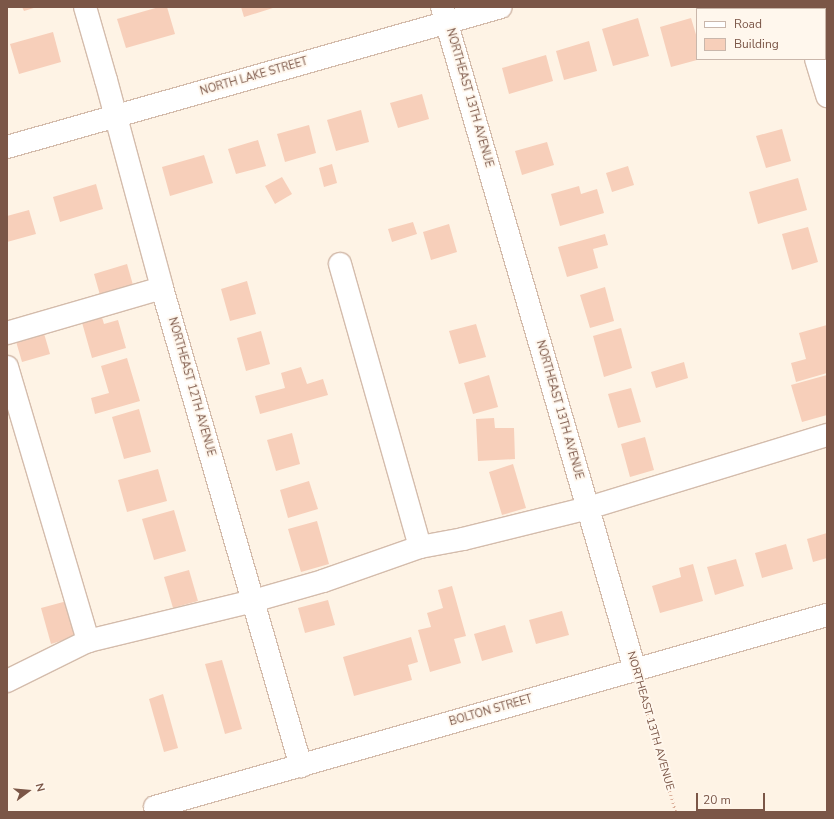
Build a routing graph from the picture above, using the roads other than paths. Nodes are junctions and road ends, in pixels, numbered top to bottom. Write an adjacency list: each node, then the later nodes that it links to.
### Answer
1 (85, 7): 6 (street, NORTHEAST 12TH AVENUE)
2 (501, 7): 3 (street, NORTH LAKE STREET)
3 (444, 15): 6 (street, NORTH LAKE STREET); 13 (street, NORTHEAST 13TH AVENUE)
4 (816, 60): 5 (street)
5 (827, 94)
6 (115, 116): 7 (street, NORTH LAKE STREET); 9 (street, NORTHEAST 12TH AVENUE)
7 (7, 147)
8 (340, 264): 14 (street)
9 (162, 288): 10 (street); 15 (street, NORTHEAST 12TH AVENUE)
10 (7, 333)
11 (7, 367): 17 (street)
12 (827, 435): 13 (street)
13 (588, 508): 14 (street); 18 (street, NORTHEAST 13TH AVENUE)
14 (420, 547): 15 (street)
15 (253, 601): 17 (street); 20 (street, NORTHEAST 12TH AVENUE)
16 (827, 615): 18 (street, BOLTON STREET)
17 (88, 641): 19 (street)
18 (635, 670): 20 (street, BOLTON STREET)
19 (7, 681)
20 (301, 766): 21 (street, BOLTON STREET)
21 (155, 807)

